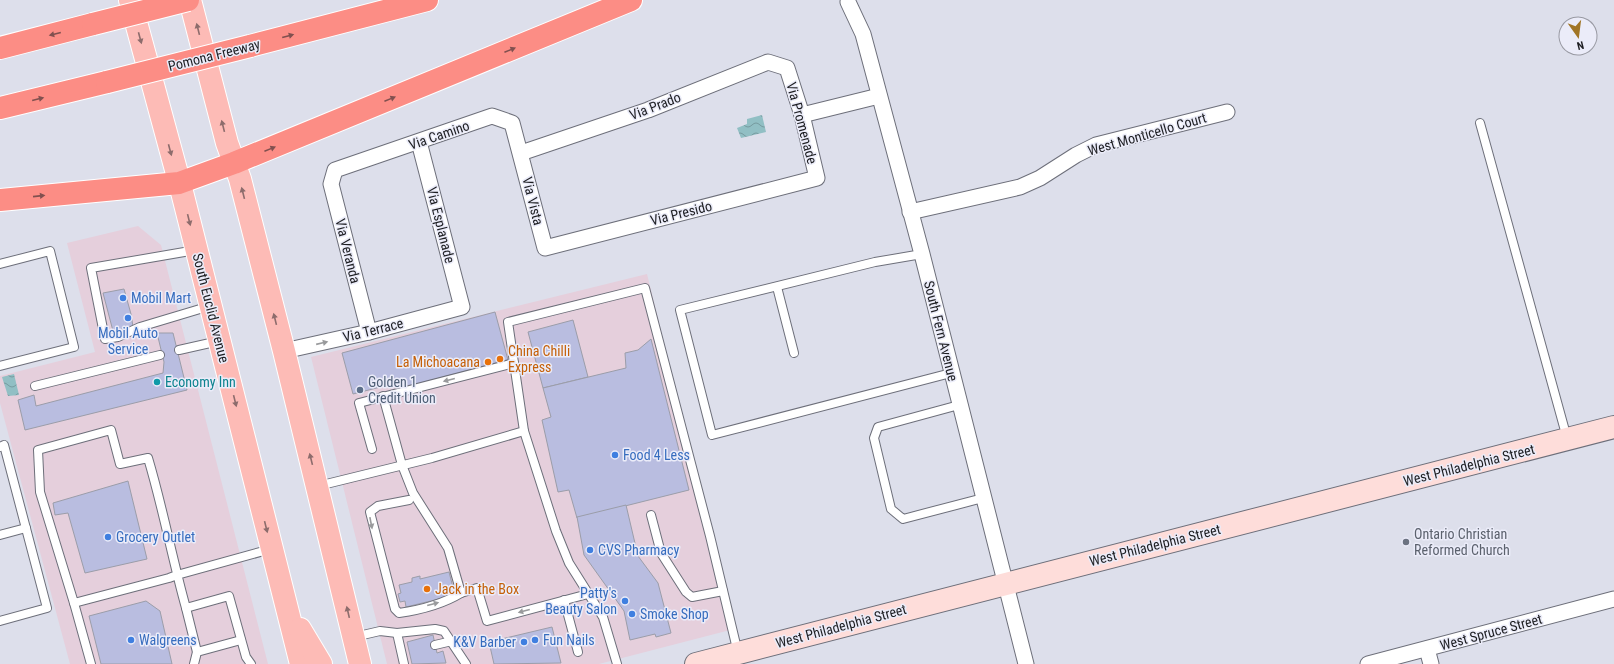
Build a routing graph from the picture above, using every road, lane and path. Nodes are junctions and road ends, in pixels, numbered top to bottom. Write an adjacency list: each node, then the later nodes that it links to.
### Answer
1 (130, 0): 18 (main road, South Euclid Avenue, one-way to 18)
2 (189, 0): 6 (highway, one-way to 6, bridge); 15 (main road, one-way to 2)
3 (427, 0): 9 (highway, Pomona Freeway, one-way to 3, bridge)
4 (631, 0): 15 (highway, one-way to 4)
5 (848, 2): 8 (street, South Fern Avenue)
6 (0, 48)
7 (787, 68): 11 (street, Via Promenade); 14 (street, Via Prado)
8 (879, 96): 11 (street); 20 (street, South Fern Avenue)
9 (0, 108)
10 (1227, 112): 20 (street, West Monticello Court)
11 (802, 115): 17 (street, Via Promenade)
12 (1480, 123): 42 (lane)
13 (419, 142): 14 (street, Via Camino); 16 (street, Via Camino); 27 (street, Via Esplanade)
14 (521, 154): 21 (street, Via Vista)
15 (234, 163): 18 (highway); 31 (main road, one-way to 15)
16 (336, 170): 28 (street, Via Veranda)
17 (817, 178): 21 (street, Via Presido)
18 (179, 183): 19 (highway, one-way to 18); 22 (main road, South Euclid Avenue, one-way to 22)
19 (0, 200)
20 (910, 212): 23 (street, South Fern Avenue)
21 (545, 248)
22 (196, 250): 26 (main road, South Euclid Avenue); 26 (lane)
23 (922, 254): 25 (lane); 36 (street, South Fern Avenue)
24 (0, 264): 35 (lane)
25 (777, 287): 32 (lane); 36 (lane)
26 (210, 306): 29 (main road, South Euclid Avenue)
27 (462, 307): 28 (street, Via Terrace)
28 (369, 332): 31 (street, Via Terrace, one-way to 28)
29 (220, 341): 30 (lane); 52 (main road, South Euclid Avenue, one-way to 52)
30 (179, 350)
31 (284, 352): 46 (main road, one-way to 31)
32 (794, 354)
33 (160, 355): 37 (lane)
34 (514, 363): 38 (lane, one-way to 38); 41 (lane); 56 (lane)
35 (0, 366)
36 (951, 373): 39 (street, South Fern Avenue)
37 (35, 386)
38 (383, 396): 44 (lane); 45 (lane)
39 (959, 405): 47 (street, South Fern Avenue); 47 (lane)
40 (1614, 427): 42 (main road, West Philadelphia Street)
41 (524, 431): 45 (lane); 58 (lane)
42 (1567, 439): 54 (main road, West Philadelphia Street)
43 (0, 447): 50 (lane)
44 (372, 449)
45 (402, 465): 46 (lane); 57 (lane)
46 (318, 486): 65 (main road, one-way to 46)
47 (983, 498): 54 (street, South Fern Avenue)
48 (409, 500): 57 (lane, one-way to 57)
49 (651, 514): 56 (lane)
50 (26, 528): 51 (lane); 63 (lane)
51 (0, 535)
52 (272, 549): 53 (lane); 55 (main road, South Euclid Avenue)
53 (177, 575): 61 (lane); 61 (lane); 62 (lane)
54 (1005, 584): 72 (main road, West Philadelphia Street); 83 (street, South Fern Avenue)
55 (281, 586): 76 (main road, South Euclid Avenue); 77 (main road)
56 (723, 591): 72 (lane)
57 (461, 593): 60 (lane, one-way to 57)
58 (588, 594): 60 (lane); 81 (lane)
59 (1614, 599): 69 (street, West Spruce Street)
60 (564, 600): 71 (lane)
61 (74, 603): 73 (lane)
62 (186, 608): 66 (lane); 70 (lane)
63 (0, 621)
64 (397, 633): 65 (lane); 67 (lane); 79 (lane)
65 (354, 637): 78 (main road)
66 (241, 640): 70 (lane); 75 (lane)
67 (452, 641): 68 (lane); 80 (lane)
68 (435, 645)
69 (1427, 649): 84 (street, West Spruce Street); 85 (street)
70 (197, 652): 74 (lane)
71 (578, 652)
72 (738, 653): 82 (main road, West Philadelphia Street)
73 (90, 664)
74 (194, 664)
75 (251, 664)
76 (301, 664)
77 (321, 664)
78 (360, 664)
79 (404, 664)
80 (466, 664)
81 (617, 664)
82 (696, 664)
83 (1026, 664)
84 (1368, 664)
85 (1431, 664)

